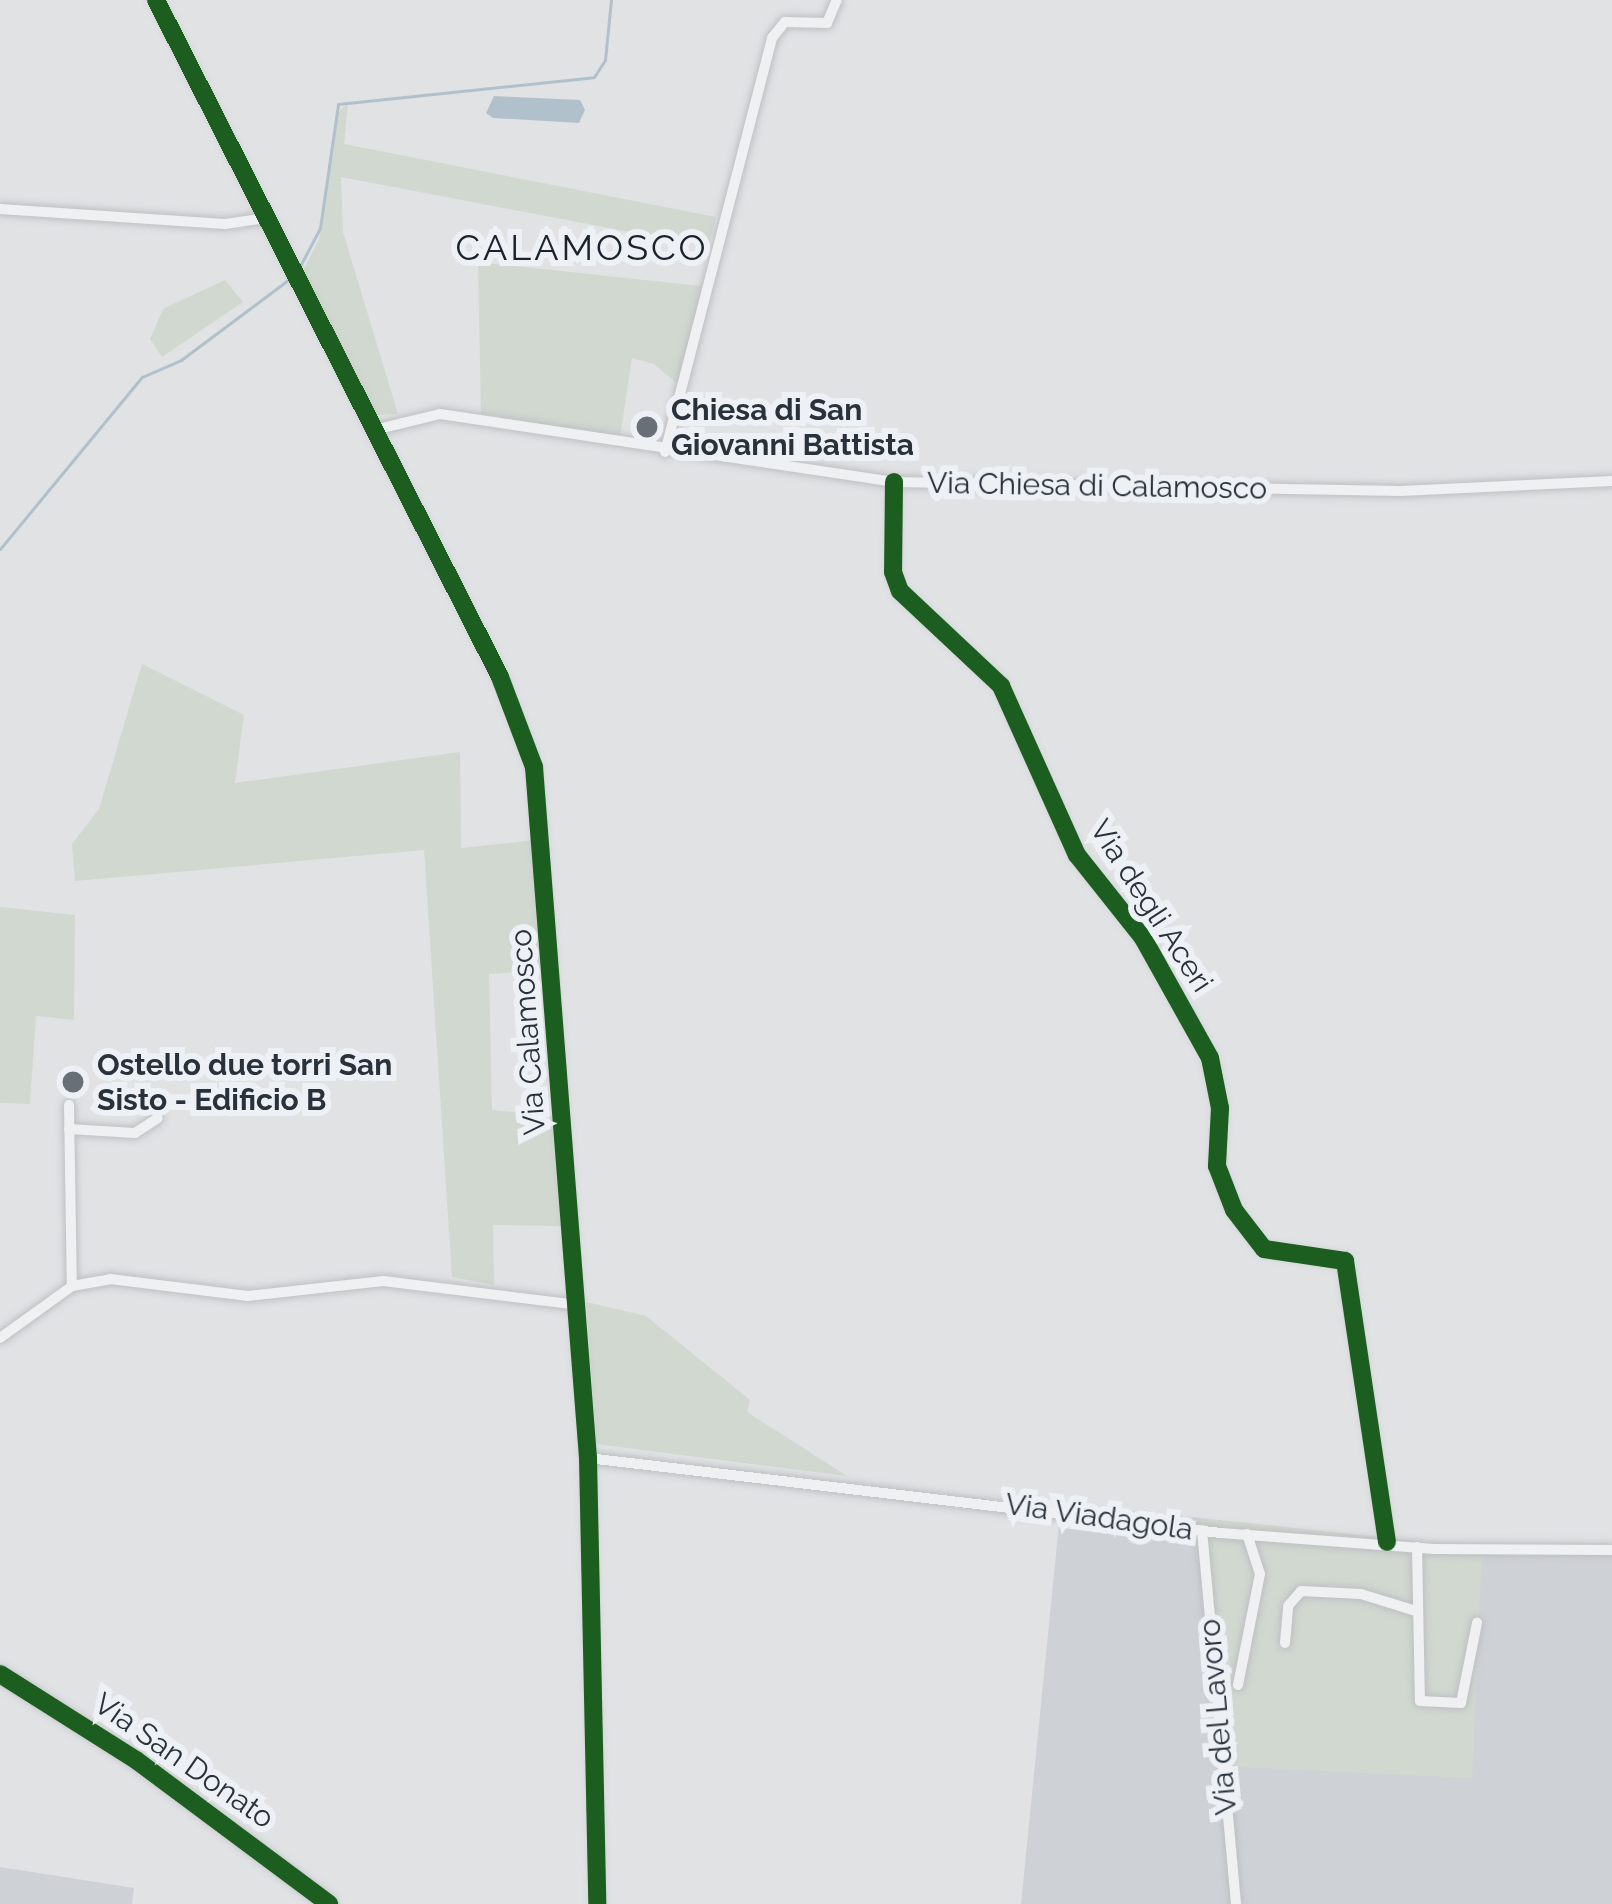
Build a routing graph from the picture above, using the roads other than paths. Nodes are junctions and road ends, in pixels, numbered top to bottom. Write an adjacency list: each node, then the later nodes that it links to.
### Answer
1 (156, 0): 4 (street, Via Calamosco)
2 (837, 0): 6 (street)
3 (0, 209): 4 (street)
4 (266, 218): 5 (street, Via Calamosco)
5 (374, 430): 6 (street, Via Chiesa di Calamosco); 13 (street, Via Calamosco)
6 (665, 452): 8 (street, Via Chiesa di Calamosco)
7 (1612, 481): 8 (street, Via Chiesa di Calamosco)
8 (894, 482): 18 (street, Via degli Aceri)
9 (69, 1105): 11 (street)
10 (158, 1118): 11 (street)
11 (69, 1129): 12 (street)
12 (71, 1286): 13 (street); 14 (street)
13 (578, 1305): 15 (street, Via Calamosco)
14 (0, 1338)
15 (588, 1458): 16 (street, Via Viadagola); 27 (street, Via Calamosco)
16 (1202, 1531): 17 (street, Via Viadagola); 28 (street, Via del Lavoro)
17 (1247, 1534): 18 (street, Via Viadagola); 25 (street)
18 (1387, 1542): 19 (street, Via Viadagola)
19 (1417, 1547): 20 (street, Via Viadagola); 21 (street)
20 (1612, 1550)
21 (1416, 1611): 22 (street); 23 (street)
22 (1477, 1623)
23 (1285, 1643)
24 (0, 1674): 26 (main road, Via San Donato)
25 (1238, 1685)
26 (329, 1904)
27 (597, 1904)
28 (1236, 1904)

